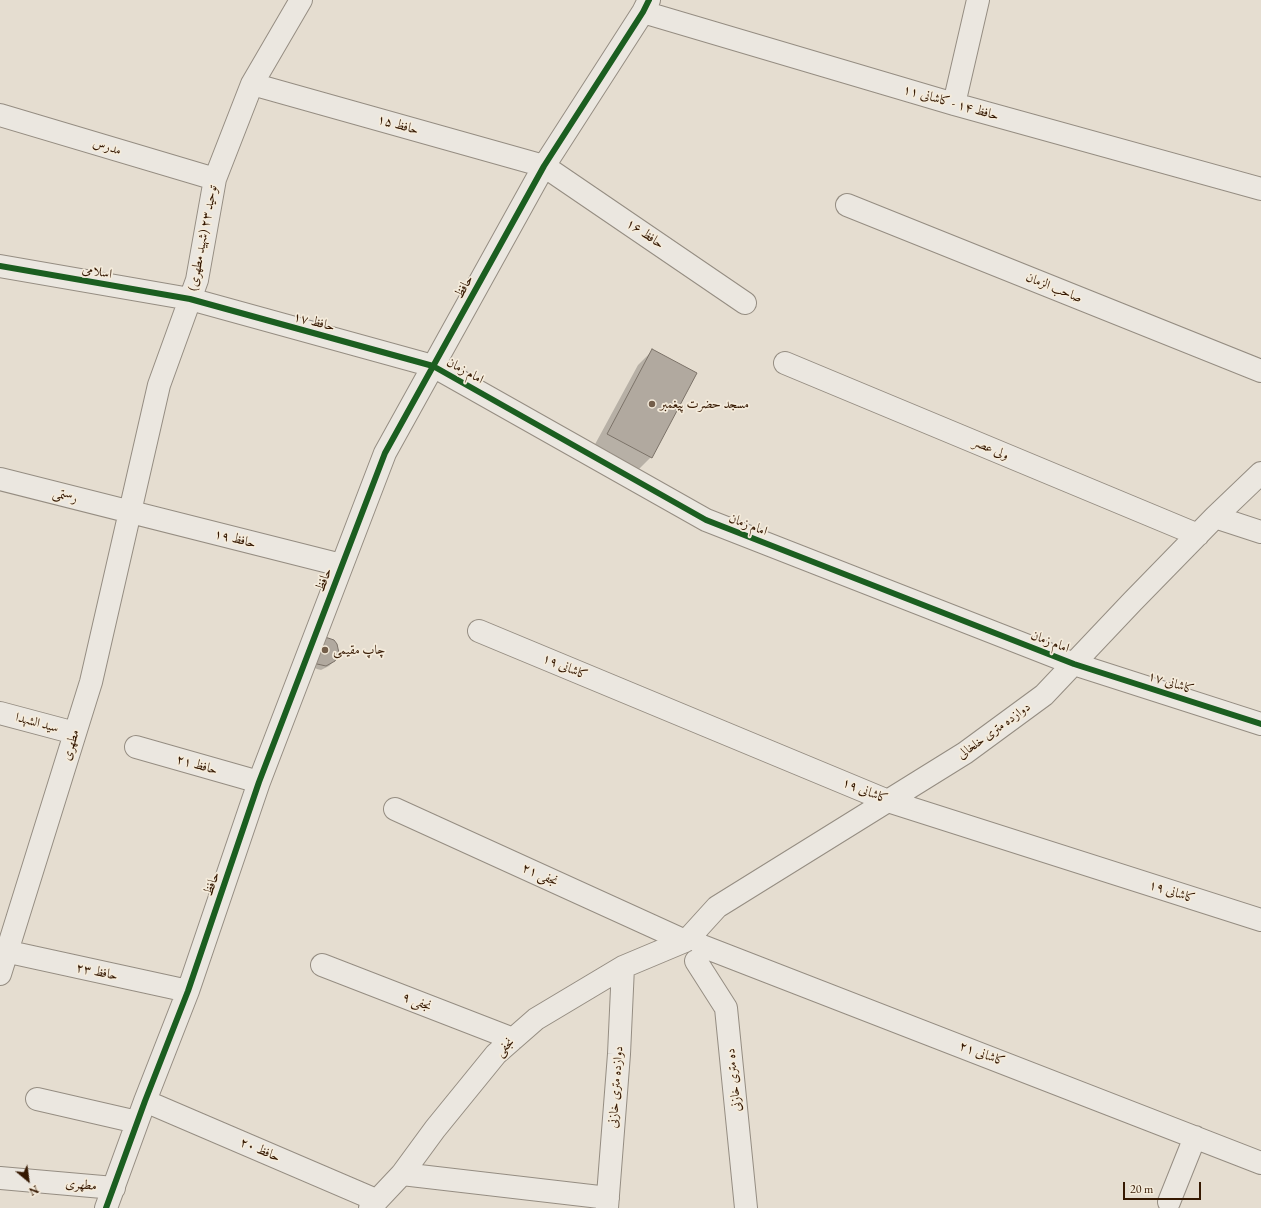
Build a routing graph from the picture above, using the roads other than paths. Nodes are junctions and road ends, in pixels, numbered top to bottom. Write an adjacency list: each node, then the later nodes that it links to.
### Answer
1 (978, 0): 5 (street)
2 (296, 1): 4 (street, توحید ۲۳ (شهید مطهری))
3 (646, 6): 5 (street, حافظ ۱۴ - کاشانی ۱۱); 7 (street, حافظ)
4 (252, 84): 7 (street, حافظ ۱۵); 8 (street, توحید ۲۳ (شهید مطهری))
5 (954, 104): 9 (street, حافظ ۱۴ - کاشانی ۱۱)
6 (0, 115): 8 (street, مدرس)
7 (544, 166): 13 (street, حافظ ۱۶); 15 (street, حافظ)
8 (215, 179): 12 (street, توحید ۲۳ (شهید مطهری))
9 (1261, 189)
10 (847, 205): 16 (street, صاحب الزمان)
11 (0, 266): 12 (street, اسلامی)
12 (190, 299): 15 (street, حافظ ۱۷); 19 (street, توحید ۲۳ (شهید مطهری))
13 (745, 303)
14 (785, 363): 22 (street, ولی عصر)
15 (433, 366): 23 (street, حافظ); 25 (street, امام زمان)
16 (1261, 371)
17 (1261, 473): 20 (street, دوازده متری خلخالی)
18 (0, 479): 19 (street, رستمی)
19 (130, 512): 23 (street, حافظ ۱۹); 28 (street, مطهری)
20 (1215, 517): 21 (street); 22 (street, دوازده متری خلخالی)
21 (1261, 532)
22 (1198, 534): 25 (street, دوازده متری خلخالی)
23 (341, 565): 30 (street, حافظ)
24 (479, 631): 31 (street, کاشانی ۱۹)
25 (1074, 664): 27 (street, کاشانی ۱۷); 31 (street, دوازده متری خلخالی)
26 (0, 713): 28 (street, سید الشهدا)
27 (1261, 724)
28 (75, 733): 35 (street, مطهری)
29 (136, 747): 30 (street, حافظ ۲۱)
30 (259, 782): 39 (street, حافظ)
31 (888, 801): 33 (street, کاشانی ۱۹); 34 (street, دوازده متری خلخالی)
32 (395, 810): 34 (street, نجفی ۲۱)
33 (1261, 920)
34 (691, 946): 37 (street, نجفی); 44 (street, کاشانی ۲۱); 52 (street, ده متری خازنی)
35 (3, 951): 38 (street, مطهری); 39 (street, حافظ ۲۳)
36 (322, 965): 40 (street, نجفی ۹)
37 (623, 967): 40 (street, نجفی); 50 (street, دوازده متری خازنی)
38 (0, 974)
39 (188, 991): 42 (street, حافظ)
40 (513, 1039): 46 (street, نجفی)
41 (37, 1099): 43 (street)
42 (145, 1100): 43 (street, حافظ); 51 (street, حافظ ۲۰)
43 (137, 1122): 48 (street, حافظ)
44 (1195, 1137): 45 (street, کاشانی ۲۱); 49 (street)
45 (1261, 1163)
46 (402, 1174): 50 (street); 51 (street, نجفی)
47 (0, 1178): 48 (street, مطهری)
48 (110, 1198)
49 (1169, 1202)
50 (608, 1203)
51 (373, 1204)
52 (746, 1208)

